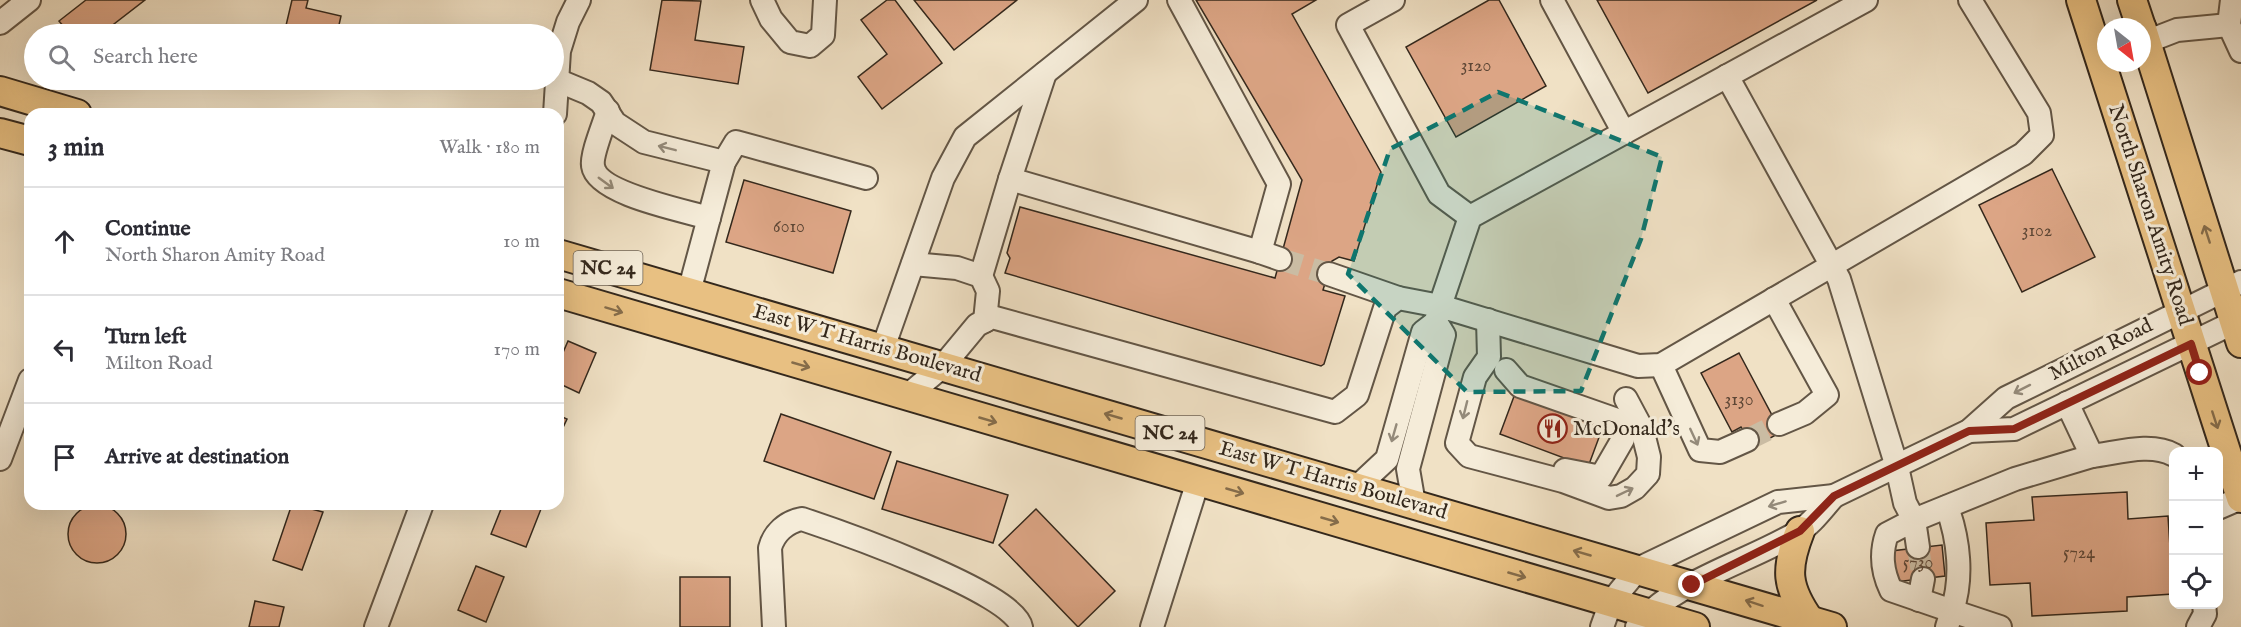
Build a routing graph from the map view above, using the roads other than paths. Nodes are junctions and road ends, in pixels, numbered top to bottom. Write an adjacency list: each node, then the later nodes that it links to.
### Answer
1 (29, 0): 15 (street)
2 (579, 0): 18 (street)
3 (762, 0): 4 (street)
4 (825, 0)
5 (1136, 0): 21 (street)
6 (1179, 0): 34 (street)
7 (1393, 0): 35 (street)
8 (1552, 0): 30 (street)
9 (1866, 0): 22 (street)
10 (1970, 0): 39 (street)
11 (2081, 0): 47 (main road, North Sharon Amity Road)
12 (2132, 0): 14 (main road)
13 (2232, 0): 16 (street)
14 (2138, 18)
15 (0, 23)
16 (2229, 25): 17 (street); 19 (street)
17 (2151, 32)
18 (564, 35)
19 (2241, 51)
20 (2151, 55): 42 (main road, one-way to 20)
21 (1044, 72): 34 (street); 38 (street)
22 (1727, 76): 30 (street); 39 (street)
23 (564, 83): 28 (street)
24 (558, 90): 27 (street)
25 (0, 91): 26 (main road)
26 (57, 108)
27 (556, 108)
28 (608, 111): 32 (street, one-way to 28); 36 (street, one-way to 36)
29 (0, 133): 31 (main road)
30 (1624, 133): 35 (street)
31 (24, 139)
32 (724, 162): 33 (street); 36 (street)
33 (866, 178)
34 (1010, 179): 41 (street)
35 (1470, 217): 48 (street)
36 (709, 218): 43 (street)
37 (564, 256): 43 (main road, East W T Harris Boulevard / NC 24)
38 (913, 264): 41 (street); 53 (street)
39 (1833, 265): 46 (street); 68 (street)
40 (1329, 274): 45 (street)
41 (981, 276): 50 (street)
42 (2233, 286): 47 (street, Milton Road); 51 (main road)
43 (689, 292): 53 (main road, East W T Harris Boulevard / NC 24)
44 (564, 295): 59 (main road, East W T Harris Boulevard / NC 24, one-way to 59)
45 (1398, 298): 48 (street); 50 (street)
46 (1774, 299): 55 (street); 62 (street)
47 (2180, 312): 52 (main road, North Sharon Amity Road); 63 (street, Milton Road, one-way to 63)
48 (1438, 314): 49 (street); 71 (street, one-way to 71); 74 (street)
49 (1488, 320): 54 (street); 57 (street)
50 (985, 321): 56 (street)
51 (2239, 328): 52 (street, Milton Road)
52 (2191, 344): 61 (street, Milton Road); 73 (main road, North Sharon Amity Road, one-way to 73)
53 (883, 348): 56 (main road, East W T Harris Boulevard / NC 24)
54 (1497, 363): 60 (street); 69 (street, one-way to 69); 69 (street)
55 (1661, 365): 57 (street); 64 (street, one-way to 64)
56 (944, 366): 59 (street); 71 (main road, East W T Harris Boulevard / NC 24, one-way to 56)
57 (1638, 366): 60 (street)
58 (24, 396): 67 (street)
59 (907, 396): 70 (main road, East W T Harris Boulevard / NC 24, one-way to 70)
60 (1626, 399): 69 (street, one-way to 60)
61 (2067, 403): 63 (street, Milton Road); 66 (street)
62 (1779, 424)
63 (1969, 431): 68 (street, Milton Road)
64 (1747, 440)
65 (2169, 452): 66 (street)
66 (2092, 456): 76 (street)
67 (0, 459)
68 (1897, 467): 72 (street, Milton Road); 78 (street)
69 (1515, 468)
70 (1198, 481): 84 (main road, East W T Harris Boulevard / NC 24, one-way to 84); 91 (street)
71 (1358, 487): 74 (main road, East W T Harris Boulevard / NC 24)
72 (1834, 496): 79 (street, Milton Road); 81 (street, Milton Road, one-way to 81)
73 (2241, 498): 75 (street)
74 (1414, 504): 81 (main road, East W T Harris Boulevard / NC 24, one-way to 74)
75 (2223, 506)
76 (1947, 507): 78 (street); 85 (street)
77 (420, 510): 88 (street)
78 (1914, 520): 80 (street); 85 (street)
79 (1800, 531): 82 (street, Milton Road); 87 (main road)
80 (1918, 547)
81 (1638, 569): 82 (main road, East W T Harris Boulevard / NC 24); 84 (street)
82 (1692, 585): 86 (street, Milton Road); 87 (main road, East W T Harris Boulevard / NC 24, one-way to 82)
83 (2204, 609): 94 (street)
84 (1607, 615): 86 (main road, East W T Harris Boulevard / NC 24)
85 (1950, 619): 93 (street)
86 (1642, 620): 92 (main road, East W T Harris Boulevard / NC 24)
87 (1821, 624)
88 (376, 627)
89 (774, 627): 90 (street)
90 (1023, 627)
91 (1152, 627)
92 (1695, 627)
93 (2000, 627)
94 (2198, 627)

